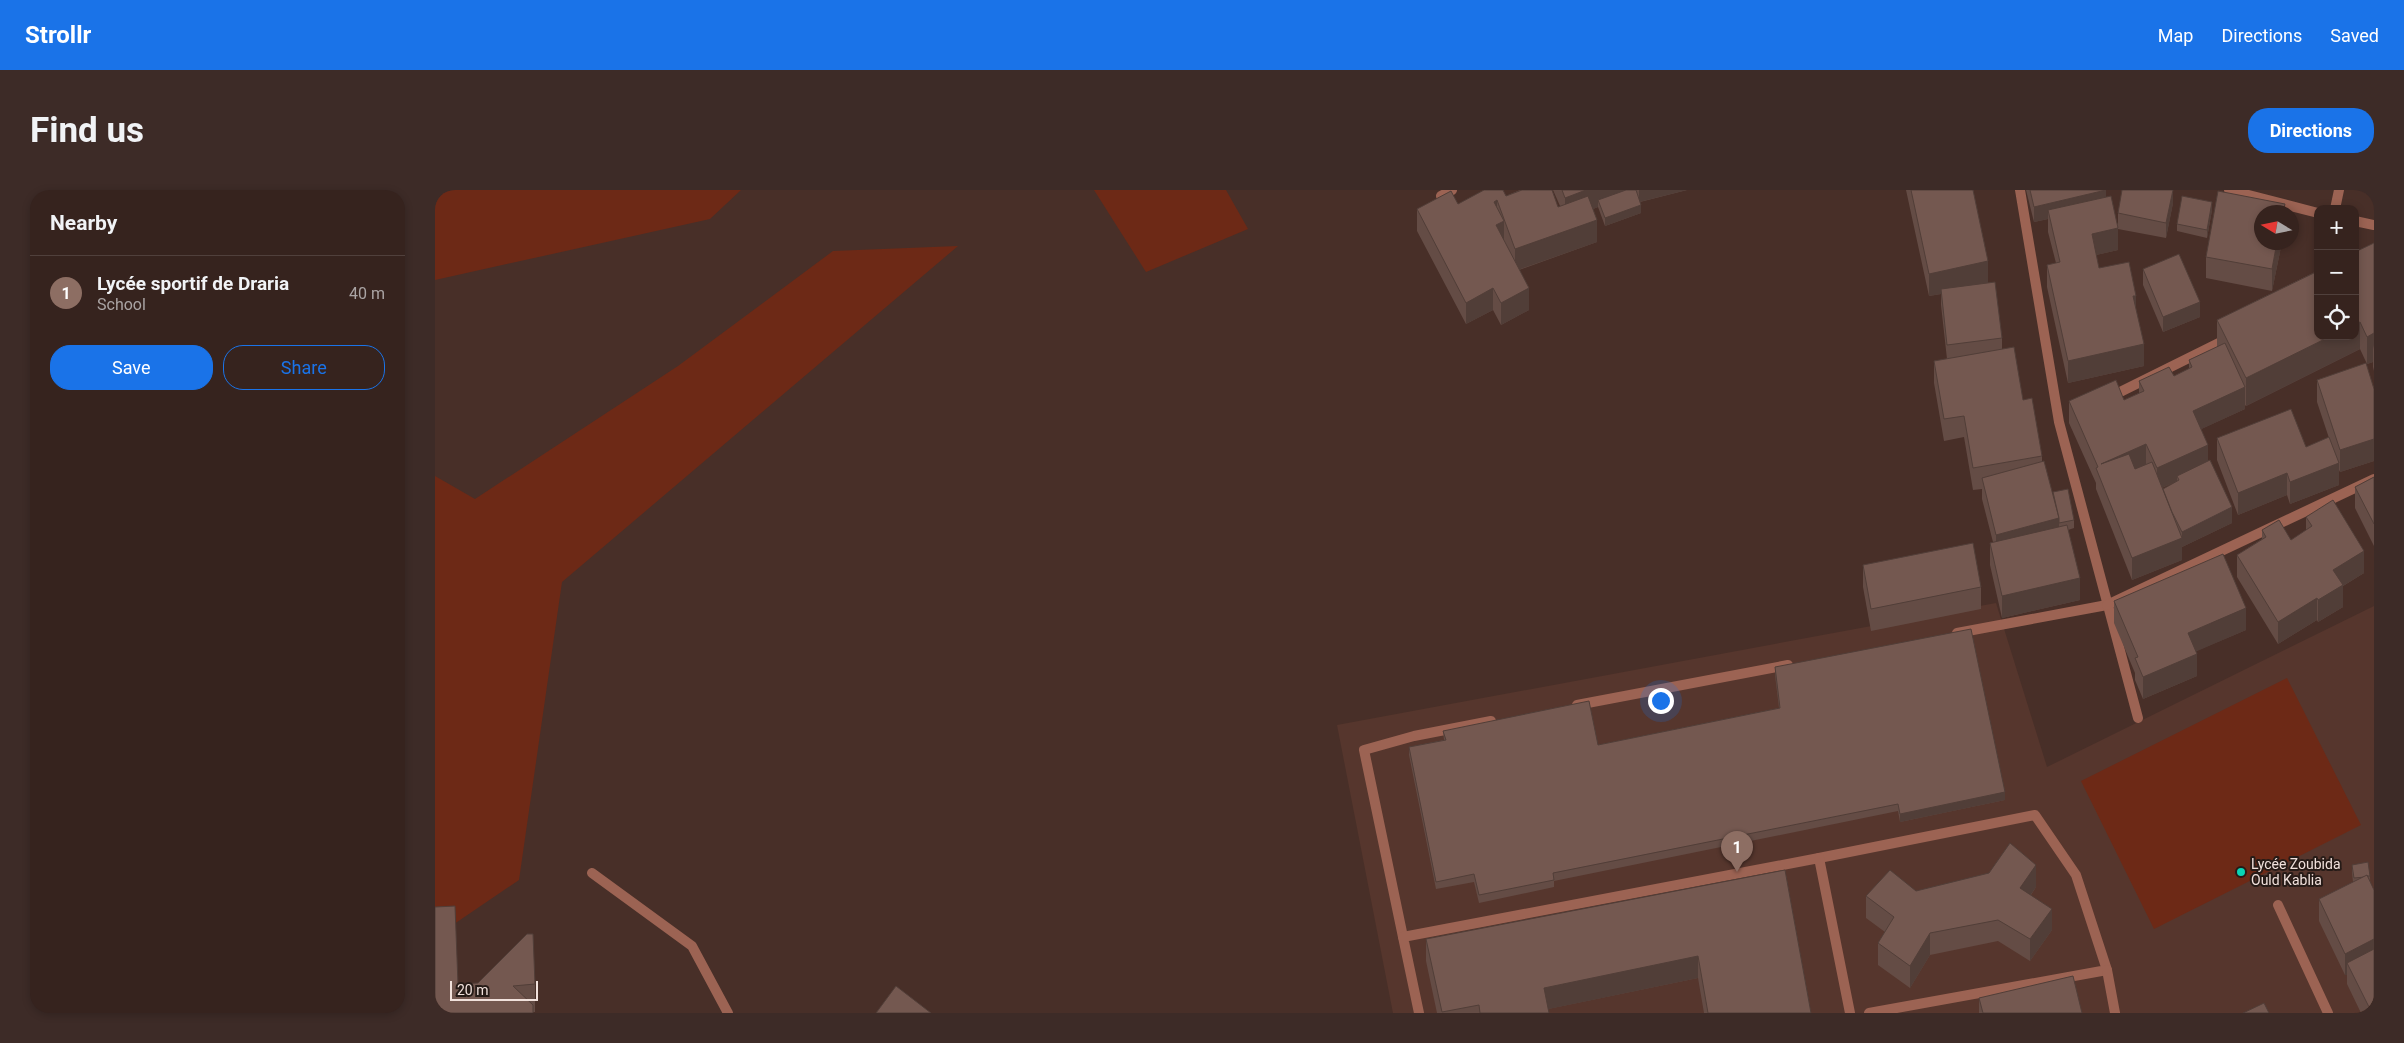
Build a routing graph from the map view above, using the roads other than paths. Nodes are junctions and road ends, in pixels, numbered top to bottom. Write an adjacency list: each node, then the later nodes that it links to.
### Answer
1 (1451, 190): 5 (street)
2 (2019, 190): 13 (street)
3 (2229, 190): 7 (street)
4 (2339, 190): 6 (street)
5 (1441, 196)
6 (2336, 205)
7 (2314, 212)
8 (2359, 222): 9 (street)
9 (2374, 224)
10 (2237, 334): 11 (street)
11 (2103, 400)
12 (2374, 479): 13 (street)
13 (2107, 606): 14 (street); 17 (street)
14 (1951, 635)
15 (1794, 664): 16 (street)
16 (1570, 706)
17 (2138, 718)
18 (1502, 719): 22 (street)
19 (1819, 858): 22 (street); 23 (street); 26 (street)
20 (592, 874): 24 (street)
21 (2278, 905): 29 (street)
22 (1403, 937): 25 (street)
23 (2107, 970): 27 (street); 28 (street)
24 (728, 1013)
25 (1419, 1013)
26 (1850, 1013)
27 (1869, 1013)
28 (2115, 1013)
29 (2328, 1013)

